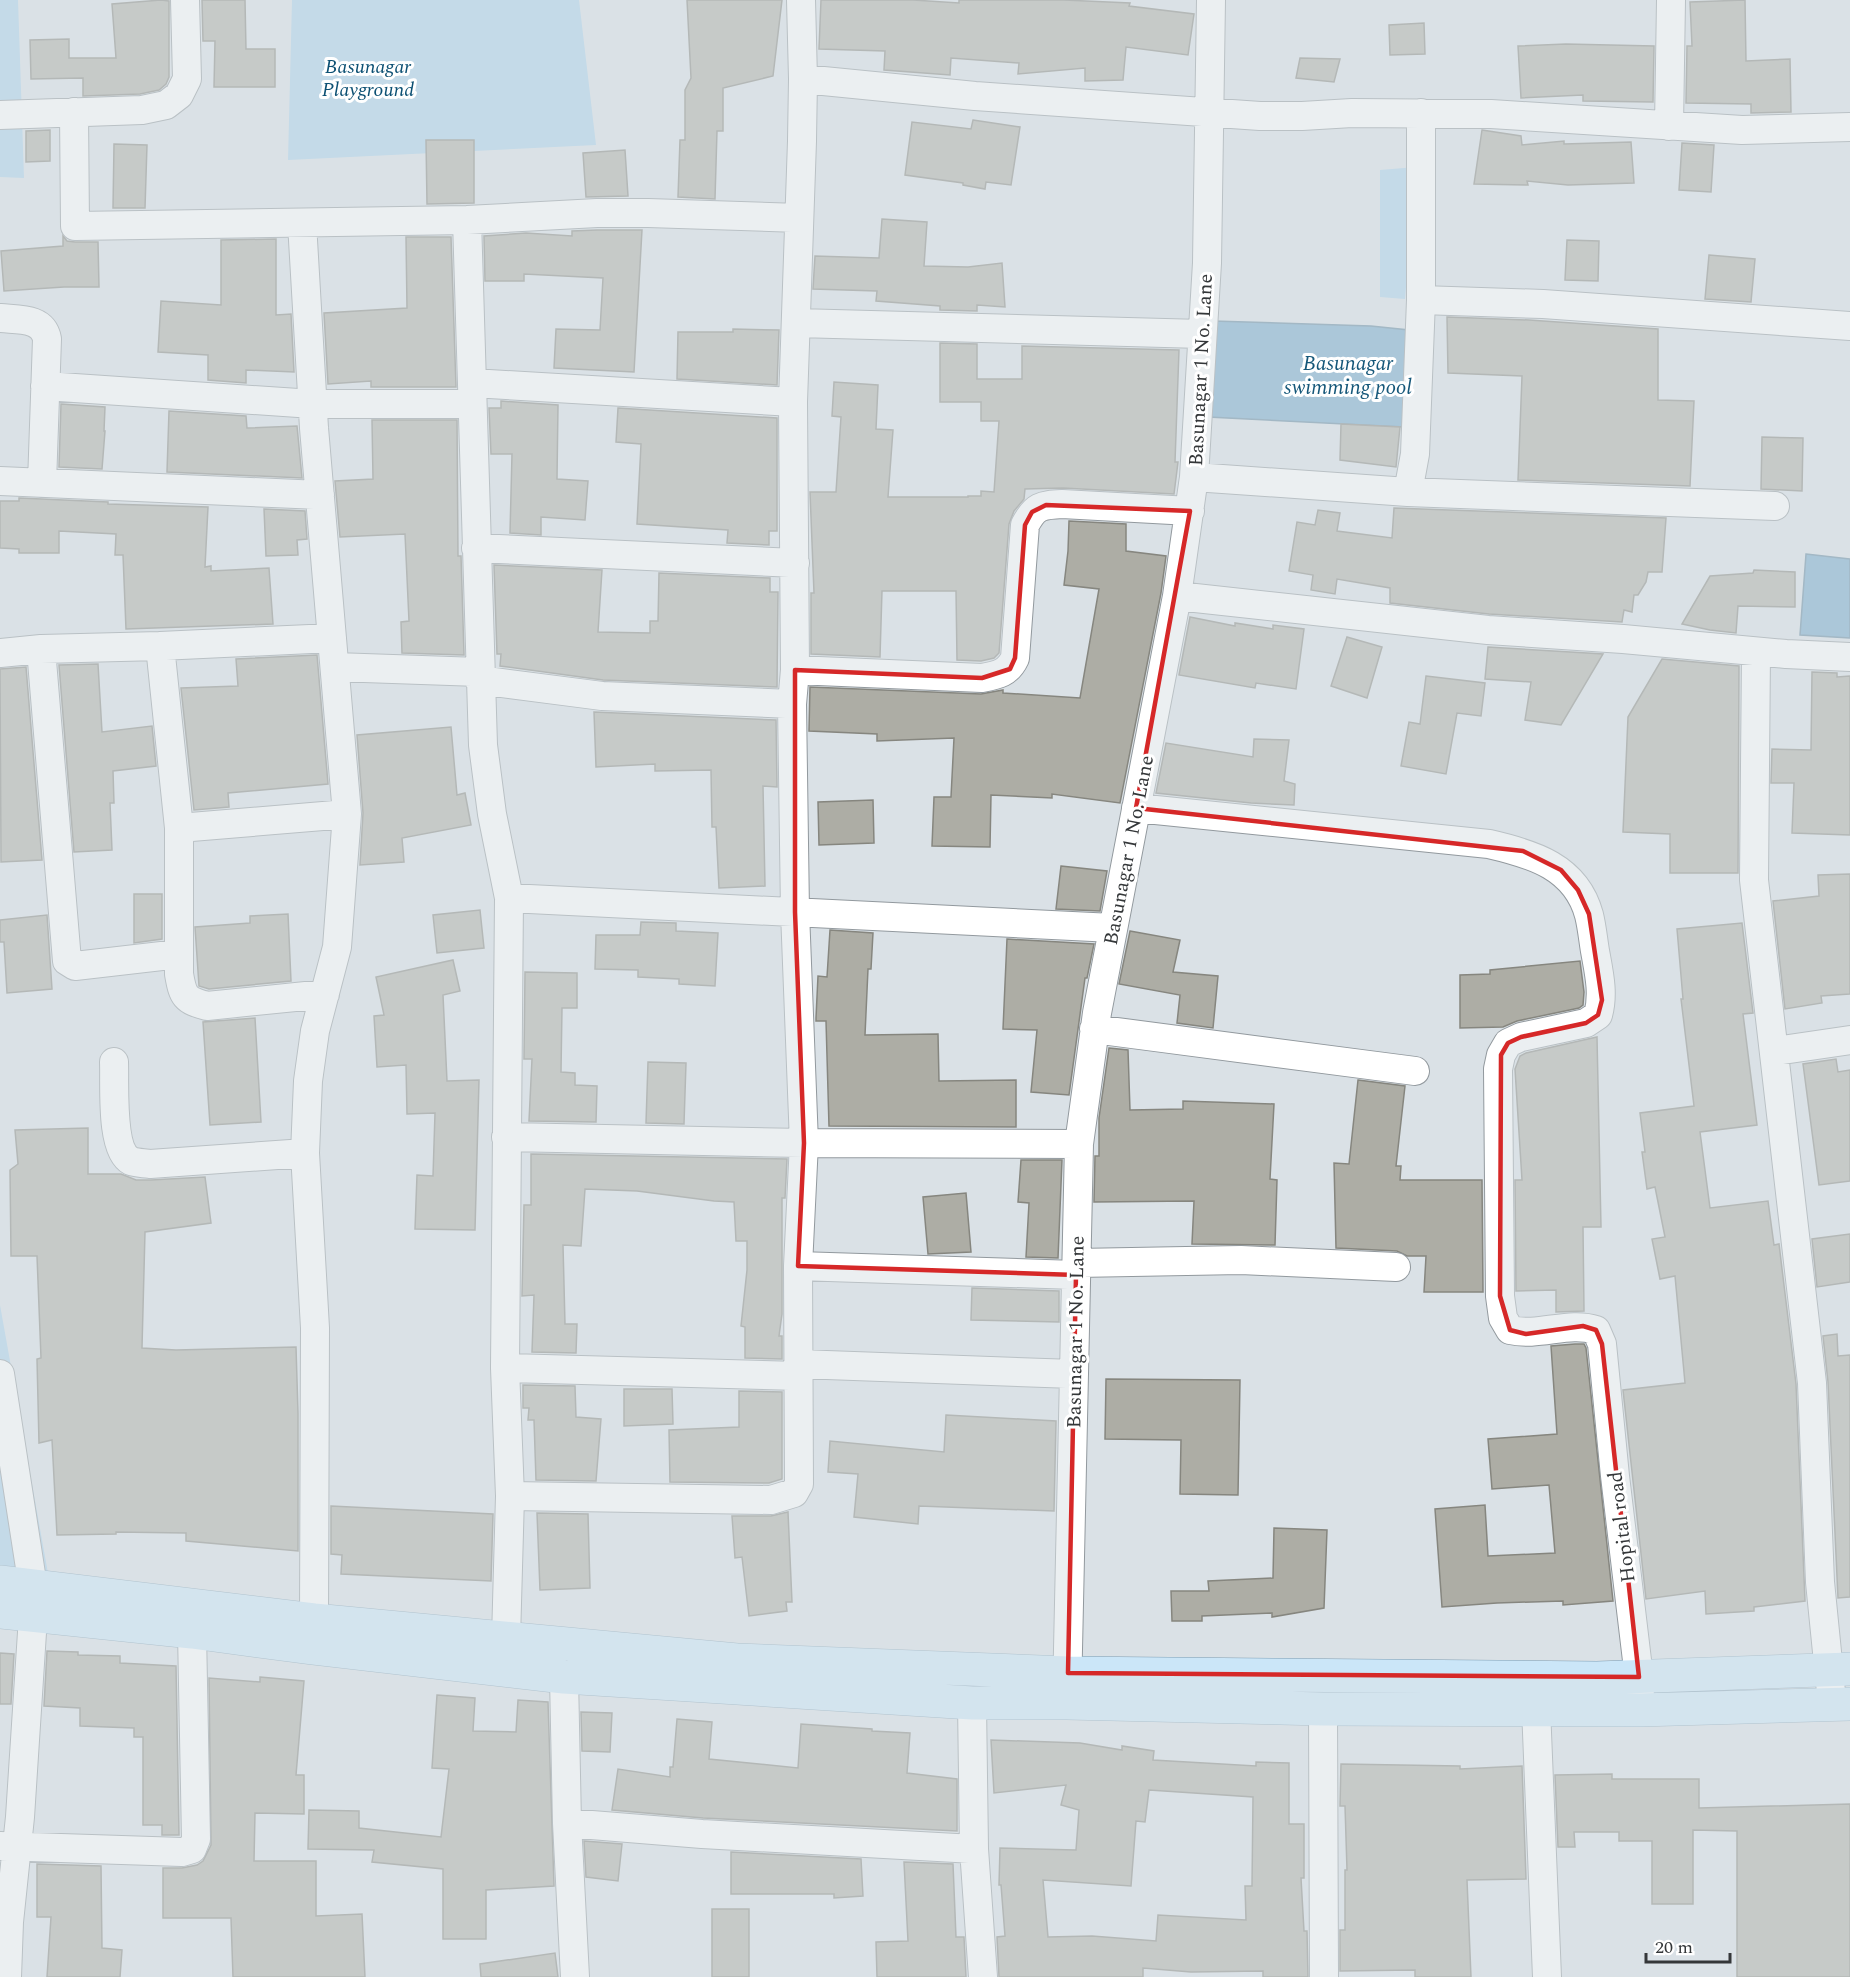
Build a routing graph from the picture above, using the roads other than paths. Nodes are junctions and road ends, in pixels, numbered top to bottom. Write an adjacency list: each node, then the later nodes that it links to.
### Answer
1 (185, 0): 7 (street)
2 (801, 0): 5 (street)
3 (1211, 0): 6 (street, Basunagar 1 No. Lane)
4 (1671, 0): 10 (street)
5 (803, 79): 6 (street); 12 (street)
6 (1208, 111): 8 (street); 19 (street, Basunagar 1 No. Lane)
7 (74, 112): 9 (street); 14 (street)
8 (1421, 113): 10 (street); 15 (street)
9 (0, 115)
10 (1669, 126): 11 (street)
11 (1850, 127)
12 (799, 218): 13 (street); 17 (street)
13 (467, 220): 14 (street); 21 (street)
14 (302, 223): 23 (street)
15 (1421, 300): 18 (street); 27 (street)
16 (0, 318): 20 (street)
17 (797, 324): 19 (street); 22 (street)
18 (1850, 326)
19 (1202, 334): 24 (street, Basunagar 1 No. Lane)
20 (45, 386): 23 (street); 26 (street)
21 (472, 394): 22 (street); 23 (street); 31 (street)
22 (793, 402): 32 (street)
23 (313, 404): 28 (street)
24 (1194, 477): 27 (street); 30 (street, Basunagar 1 No. Lane)
25 (0, 481): 26 (street)
26 (42, 483): 28 (street)
27 (1408, 492): 29 (street)
28 (320, 495): 34 (street)
29 (1774, 506)
30 (1190, 511): 33 (street, Basunagar 1 No. Lane); 41 (street)
31 (476, 548): 32 (street); 42 (street)
32 (795, 563): 41 (street)
33 (1177, 596): 37 (street); 44 (street, Basunagar 1 No. Lane)
34 (332, 638): 35 (street); 40 (street)
35 (160, 646): 36 (street); 46 (street)
36 (41, 649): 38 (street); 50 (street)
37 (1756, 652): 39 (street); 54 (street)
38 (0, 653)
39 (1850, 657)
40 (334, 667): 42 (street); 45 (street)
41 (795, 670): 43 (street)
42 (479, 676): 43 (street); 47 (street)
43 (792, 704): 48 (street)
44 (1136, 808): 49 (street, Basunagar 1 No. Lane); 77 (street, Hopital road)
45 (347, 814): 46 (street); 51 (street)
46 (179, 828): 50 (street)
47 (509, 898): 48 (street); 57 (street)
48 (795, 912): 49 (street); 58 (street)
49 (1113, 928): 52 (street, Basunagar 1 No. Lane)
50 (179, 954): 51 (street)
51 (325, 994): 60 (street)
52 (1094, 1029): 56 (street); 59 (street, Basunagar 1 No. Lane)
53 (1850, 1040): 54 (street)
54 (1775, 1051): 75 (street)
55 (114, 1062): 60 (street)
56 (1415, 1071)
57 (506, 1137): 58 (street); 64 (street)
58 (804, 1143): 59 (street); 61 (street)
59 (1079, 1144): 63 (street, Basunagar 1 No. Lane)
60 (305, 1153): 72 (street)
61 (798, 1266): 63 (street); 65 (street)
62 (1396, 1267): 63 (street)
63 (1076, 1269): 67 (street, Basunagar 1 No. Lane)
64 (505, 1368): 65 (street); 68 (street)
65 (799, 1370): 67 (street); 68 (street)
66 (0, 1374): 70 (street)
67 (1074, 1374): 78 (street, Basunagar 1 No. Lane)
68 (510, 1496): 74 (street)
69 (0, 1582): 70 (main road)
70 (33, 1602): 71 (main road); 72 (main road); 73 (main road); 85 (street)
71 (0, 1612)
72 (314, 1620): 74 (main road)
73 (192, 1632): 76 (main road); 85 (street)
74 (506, 1639): 78 (main road)
75 (1839, 1669): 77 (main road); 80 (street)
76 (564, 1677): 79 (main road); 84 (street)
77 (1639, 1677): 78 (main road); 83 (street, Hopital road)
78 (1068, 1688): 79 (main road); 82 (main road)
79 (972, 1702): 86 (street)
80 (1841, 1705): 83 (main road)
81 (1536, 1708): 82 (main road); 83 (main road); 91 (street)
82 (1323, 1709): 90 (street)
83 (1640, 1710)
84 (567, 1823): 86 (street); 88 (street)
85 (8, 1846): 87 (street)
86 (975, 1849): 89 (street)
87 (7, 1977)
88 (575, 1977)
89 (983, 1977)
90 (1324, 1977)
91 (1547, 1977)

